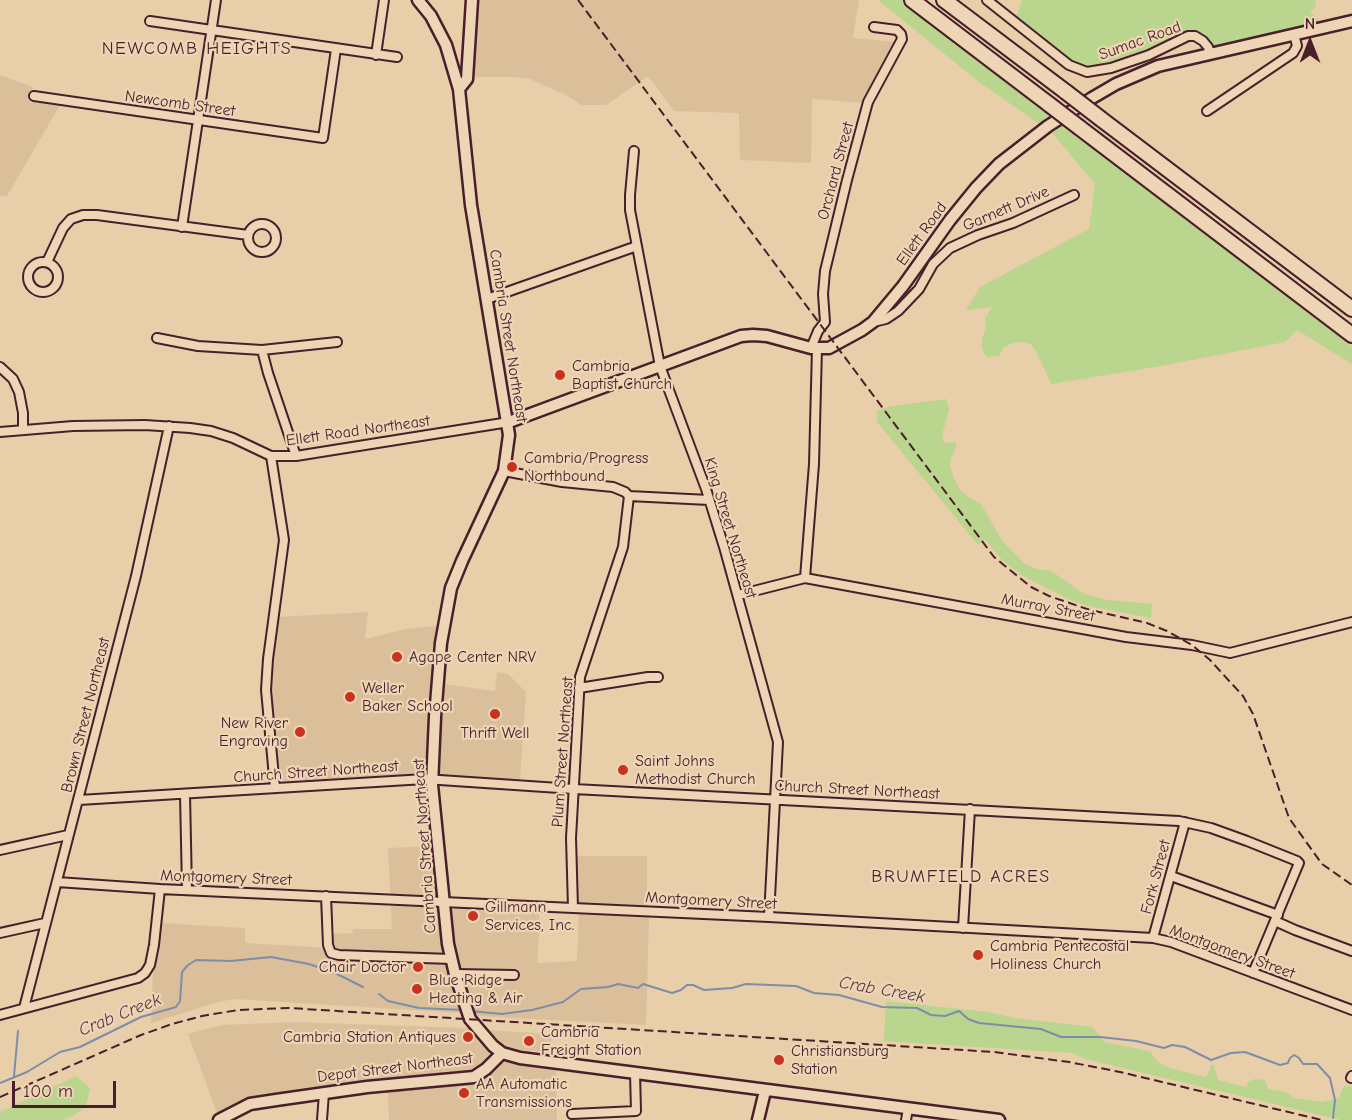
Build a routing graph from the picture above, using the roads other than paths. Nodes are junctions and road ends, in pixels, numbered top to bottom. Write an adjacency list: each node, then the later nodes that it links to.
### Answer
1 (216, 0): 11 (street)
2 (384, 0): 15 (street)
3 (418, 0): 17 (main road, Cambria Street Northeast)
4 (472, 0): 17 (main road)
5 (912, 0): 30 (highway, bridge)
6 (944, 0): 28 (highway, bridge)
7 (988, 0): 14 (street, Sumac Road)
8 (150, 21): 11 (street)
9 (1352, 21): 12 (main road, Ellett Road)
10 (874, 27): 33 (street, Orchard Street)
11 (212, 30): 13 (street); 20 (street)
12 (1294, 34): 14 (main road, Ellett Road); 19 (street)
13 (336, 49): 15 (street); 20 (street, Newcomb Street)
14 (1210, 53): 29 (main road, Ellett Road)
15 (376, 55): 16 (street)
16 (397, 57)
17 (459, 89): 27 (main road, Cambria Street Northeast)
18 (34, 96): 20 (street, Newcomb Street)
19 (1207, 111)
20 (198, 120): 23 (street)
21 (634, 151): 25 (street, King Street Northeast)
22 (1074, 195): 29 (street, Garnett Drive)
23 (182, 227): 24 (street); 26 (street)
24 (248, 235)
25 (637, 246): 27 (street); 35 (street, King Street Northeast)
26 (47, 262): 26 (street)
27 (487, 299): 37 (main road, Cambria Street Northeast)
28 (1352, 309)
29 (873, 322): 33 (main road, Ellett Road)
30 (1352, 335)
31 (157, 338): 34 (street)
32 (337, 342): 34 (street)
33 (814, 348): 35 (main road); 46 (street, Orchard Street)
34 (262, 350): 42 (street)
35 (660, 366): 37 (main road); 45 (street, King Street Northeast)
36 (0, 367): 39 (street)
37 (509, 422): 42 (street, Ellett Road Northeast); 43 (main road, Cambria Street Northeast)
38 (169, 426): 39 (street, Ellett Road Northeast); 41 (street, Ellett Road Northeast); 56 (street, Brown Street Northeast)
39 (23, 430): 40 (street, Ellett Road Northeast)
40 (0, 432)
41 (271, 456): 42 (street, Ellett Road Northeast); 52 (street)
42 (296, 456)
43 (504, 471): 44 (street); 51 (main road, Cambria Street Northeast)
44 (629, 496): 45 (street); 50 (street, Plum Street Northeast)
45 (709, 500): 47 (street, King Street Northeast)
46 (805, 578): 47 (street, Murray Street); 48 (street, Murray Street)
47 (738, 595): 55 (street, King Street Northeast)
48 (1352, 622)
49 (658, 677): 50 (street)
50 (579, 688): 53 (street, Plum Street Northeast)
51 (432, 779): 52 (street, Church Street Northeast); 53 (street, Church Street Northeast); 66 (main road, Cambria Street Northeast)
52 (275, 788): 54 (street, Church Street Northeast)
53 (574, 789): 55 (street, Church Street Northeast); 67 (street, Plum Street Northeast)
54 (185, 794): 56 (street, Church Street Northeast); 64 (street)
55 (774, 799): 57 (street, Church Street Northeast); 68 (street, King Street Northeast)
56 (79, 800): 59 (street, Brown Street Northeast)
57 (970, 809): 58 (street, Church Street Northeast); 71 (street)
58 (1185, 822): 61 (street, Fork Street); 69 (street, Church Street Northeast)
59 (68, 835): 60 (street); 62 (street, Brown Street Northeast)
60 (0, 850)
61 (1171, 876): 69 (street); 73 (street, Fork Street)
62 (57, 882): 63 (street, Montgomery Street); 70 (street, Brown Street Northeast)
63 (160, 889): 64 (street, Montgomery Street); 79 (street)
64 (187, 890): 65 (street, Montgomery Street)
65 (326, 896): 66 (street, Montgomery Street); 75 (street)
66 (443, 903): 67 (street, Montgomery Street); 75 (main road, Cambria Street Northeast)
67 (573, 908): 68 (street, Montgomery Street)
68 (769, 917): 71 (street, Montgomery Street)
69 (1276, 918): 74 (street); 76 (street)
70 (45, 923): 72 (street); 79 (street, Brown Street Northeast)
71 (963, 928): 73 (street, Montgomery Street)
72 (0, 933)
73 (1153, 938): 76 (street, Montgomery Street)
74 (1352, 951)
75 (451, 959): 77 (main road, Cambria Street Northeast)
76 (1253, 973): 80 (street, Montgomery Street)
77 (455, 974): 78 (street); 82 (main road, Cambria Street Northeast)
78 (514, 975)
79 (24, 1008): 81 (street)
80 (1352, 1010)
81 (0, 1015)
82 (502, 1053): 83 (main road); 85 (main road, Depot Street Northeast)
83 (635, 1073): 84 (main road); 86 (street)
84 (765, 1091): 87 (main road); 90 (main road)
85 (324, 1093): 88 (main road, Depot Street Northeast); 89 (street)
86 (572, 1114)
87 (907, 1114): 91 (main road)
88 (219, 1120)
89 (322, 1120)
90 (758, 1120)
91 (999, 1120)

